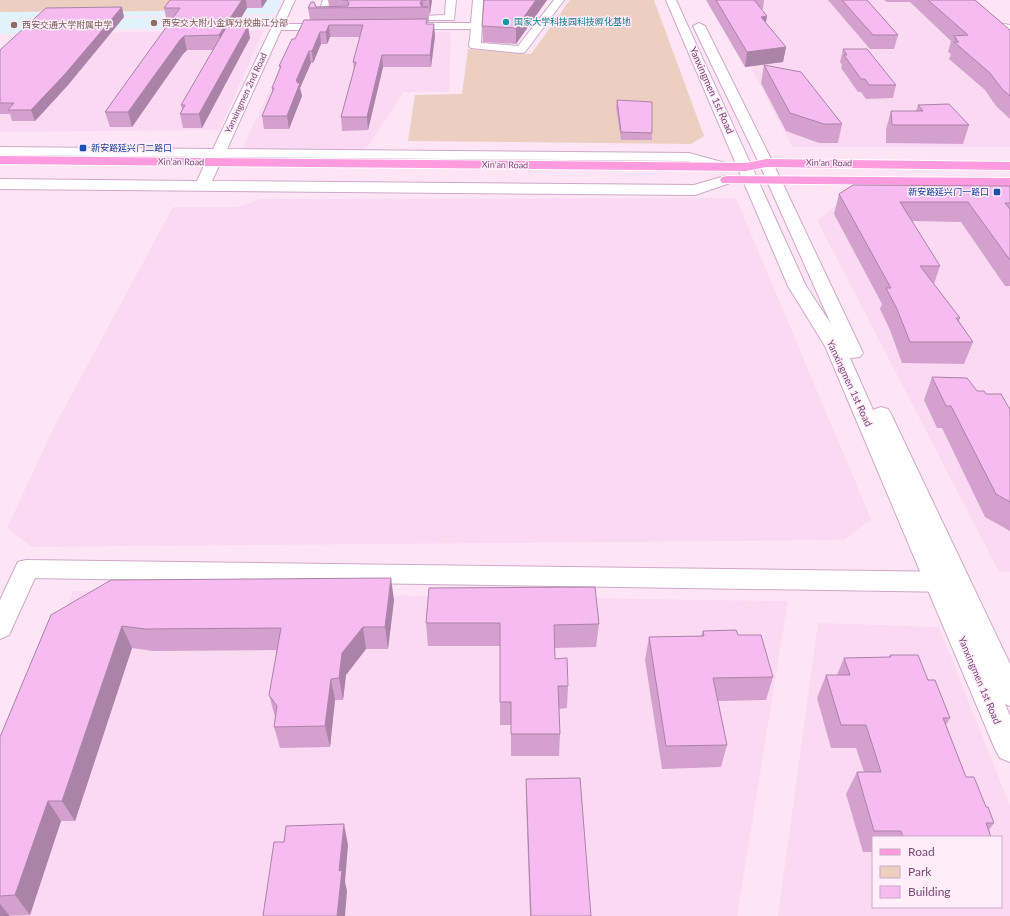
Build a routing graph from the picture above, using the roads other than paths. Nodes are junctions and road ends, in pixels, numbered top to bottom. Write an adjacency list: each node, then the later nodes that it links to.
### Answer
1 (290, 0): 14 (street, Yanxingmen 2nd Road)
2 (328, 0): 9 (street)
3 (451, 0): 10 (street)
4 (478, 0): 12 (street)
5 (559, 0): 12 (street)
6 (671, 0): 25 (street, Yanxingmen 1st Road)
7 (693, 14): 22 (street, Yanxingmen 1st Road)
8 (987, 17): 13 (street)
9 (354, 18)
10 (402, 18)
11 (392, 26): 12 (street)
12 (476, 26)
13 (998, 26): 16 (street); 17 (street)
14 (276, 27): 15 (street); 21 (street, Yanxingmen 2nd Road)
15 (346, 27)
16 (1010, 28)
17 (1010, 37)
18 (0, 151): 21 (street)
19 (0, 160): 21 (main road, Xin'an Road)
20 (1010, 166): 22 (main road, Xin'an Road)
21 (210, 169): 23 (main road, Xin'an Road); 24 (main road, Xin'an Road); 24 (street); 27 (street)
22 (770, 172): 25 (main road, Xin'an Road); 25 (main road, Xin'an Road); 26 (main road, Xin'an Road); 28 (street, Yanxingmen 1st Road)
23 (0, 173)
24 (724, 174): 25 (main road, Xin'an Road)
25 (749, 174): 28 (street, Yanxingmen 1st Road)
26 (1010, 182)
27 (0, 184)
28 (948, 582): 29 (street); 30 (street, Yanxingmen 1st Road); 31 (street, Yanxingmen 1st Road)
29 (0, 628)
30 (1010, 694)
31 (1010, 748)

